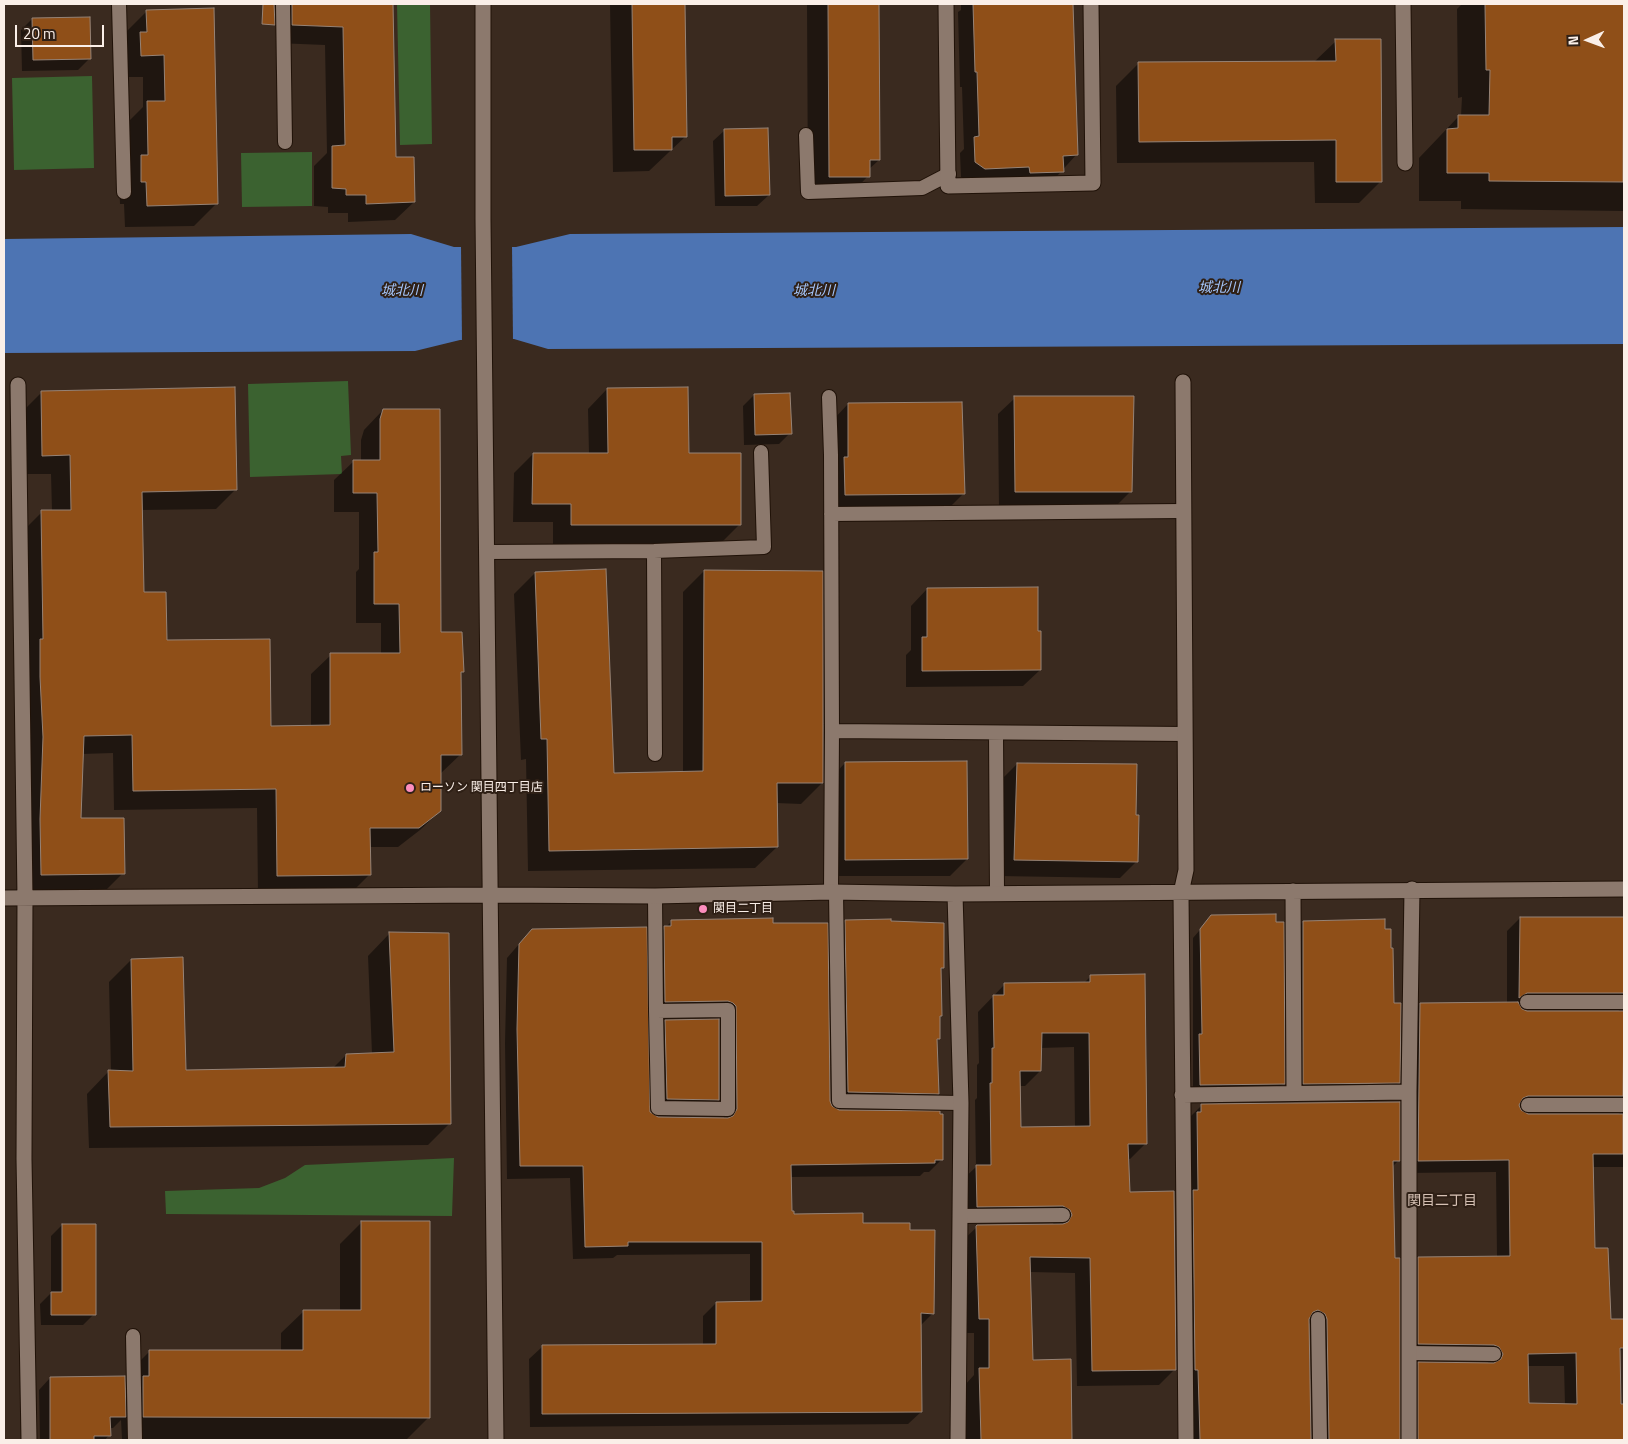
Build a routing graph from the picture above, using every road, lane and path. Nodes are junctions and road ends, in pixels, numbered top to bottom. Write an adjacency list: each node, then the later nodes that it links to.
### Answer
1 (119, 4): 11 (lane)
2 (283, 4): 8 (lane)
3 (483, 4): 19 (street)
4 (946, 4): 10 (street)
5 (1091, 4): 10 (street)
6 (1402, 4): 9 (street)
7 (806, 135): 10 (lane)
8 (285, 142)
9 (1405, 163)
10 (948, 174)
11 (124, 192)
12 (1183, 382): 16 (street)
13 (18, 385): 34 (street)
14 (829, 397): 17 (lane)
15 (761, 452): 18 (lane)
16 (1183, 511): 17 (lane); 22 (street)
17 (831, 514): 20 (lane)
18 (654, 551): 19 (lane); 23 (lane)
19 (487, 552): 31 (street)
20 (832, 731): 21 (lane); 27 (lane)
21 (996, 733): 22 (lane); 28 (lane)
22 (1185, 734): 29 (street)
23 (655, 754)
24 (1412, 889): 25 (street); 26 (street); 39 (street)
25 (1624, 889)
26 (1293, 891): 29 (street); 38 (street)
27 (834, 892): 30 (street); 32 (street); 41 (lane)
28 (997, 893): 29 (street); 30 (street)
29 (1181, 893): 40 (street)
30 (955, 894): 41 (street)
31 (490, 895): 32 (street); 34 (street); 52 (street)
32 (656, 896): 37 (lane)
33 (4, 898): 34 (street)
34 (25, 898): 50 (street)
35 (1527, 1002): 36 (lane)
36 (1624, 1002)
37 (656, 1011): 37 (lane)
38 (1294, 1092): 39 (street); 40 (street)
39 (1409, 1092): 48 (street)
40 (1182, 1095): 54 (street)
41 (961, 1103): 45 (street)
42 (1528, 1105): 43 (lane)
43 (1624, 1105)
44 (1062, 1215): 45 (lane)
45 (960, 1216): 53 (street)
46 (1318, 1319): 55 (lane)
47 (134, 1336): 51 (lane)
48 (1409, 1353): 49 (lane); 56 (street)
49 (1494, 1354)
50 (29, 1440)
51 (135, 1440)
52 (496, 1440)
53 (958, 1440)
54 (1186, 1440)
55 (1320, 1440)
56 (1409, 1440)

